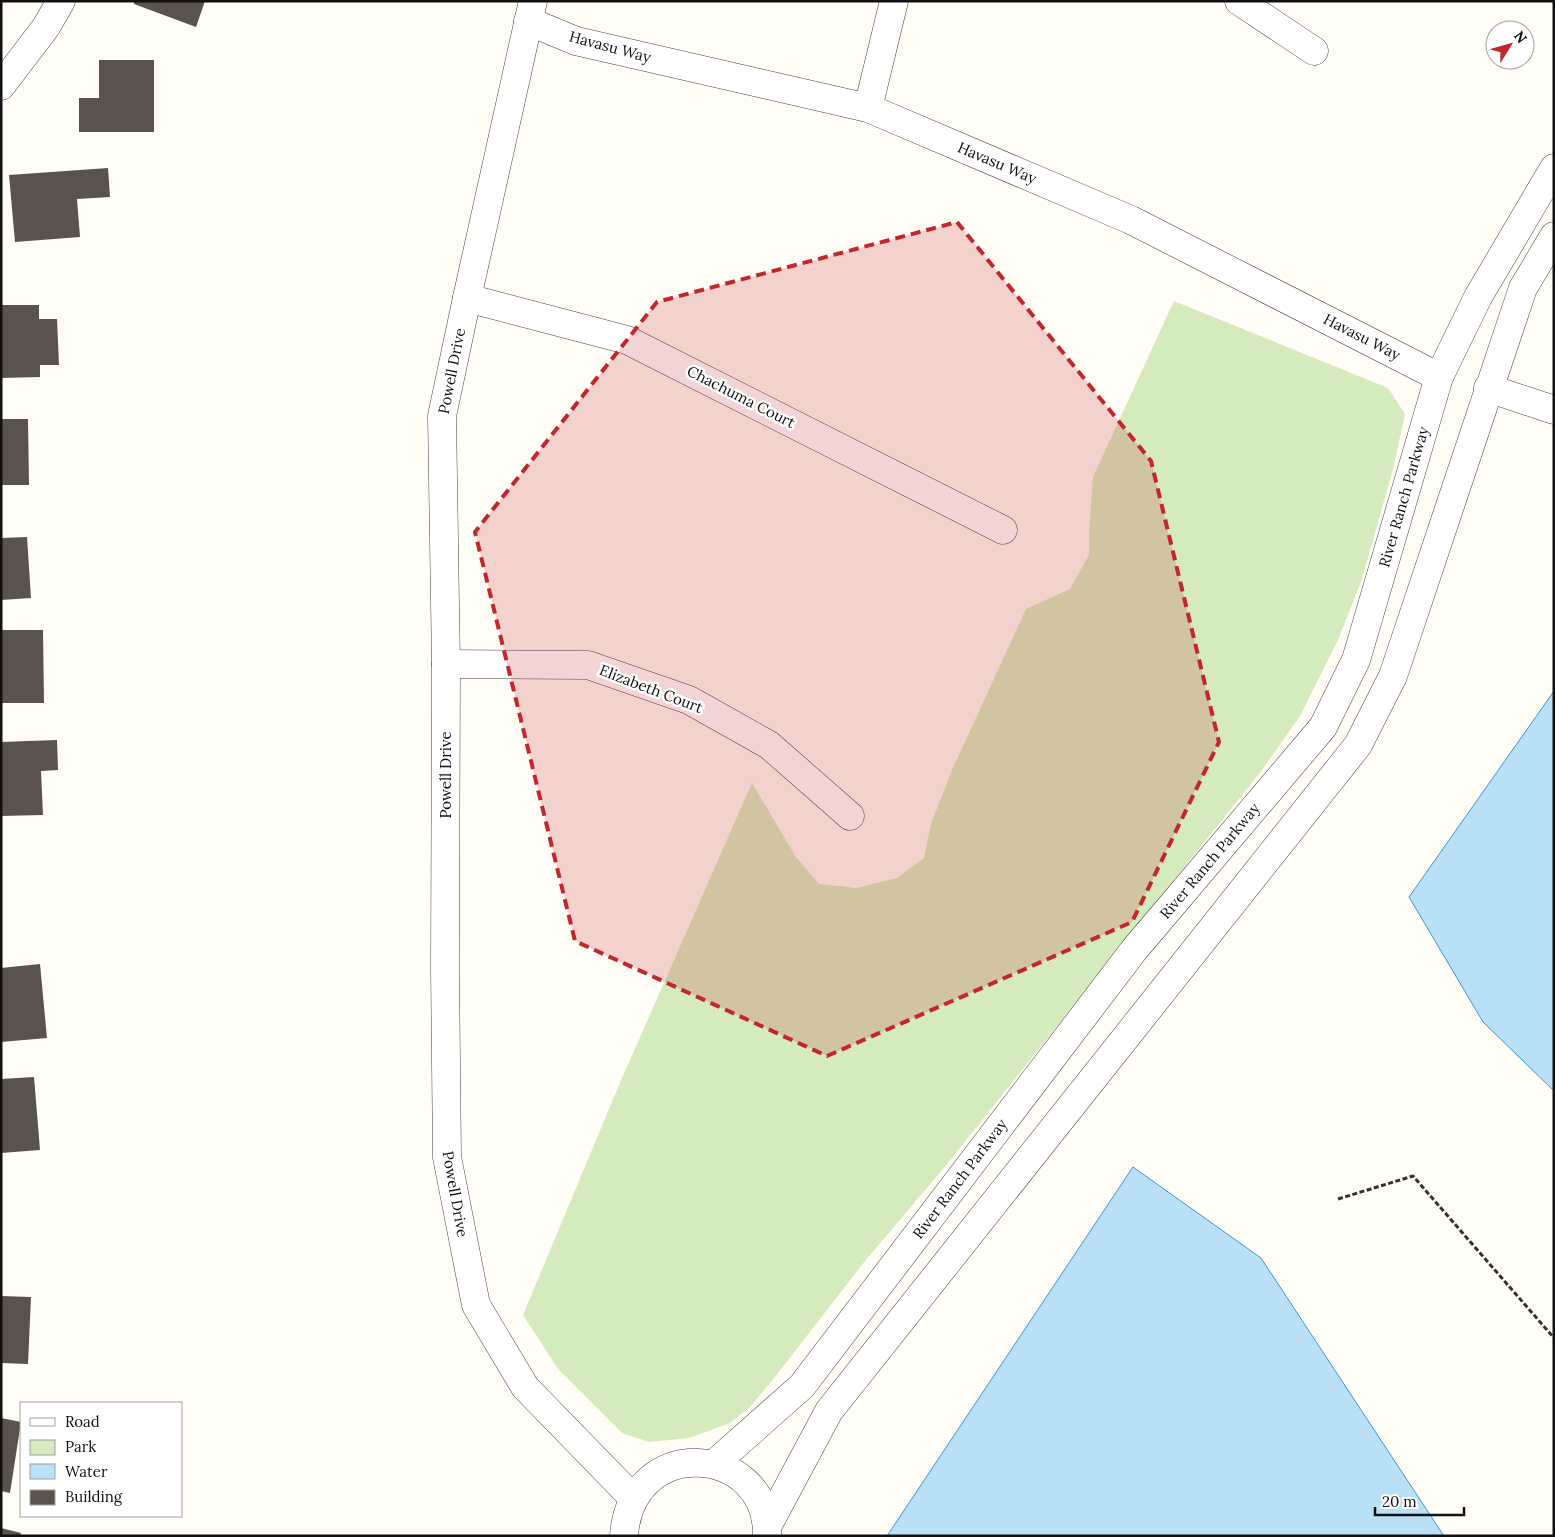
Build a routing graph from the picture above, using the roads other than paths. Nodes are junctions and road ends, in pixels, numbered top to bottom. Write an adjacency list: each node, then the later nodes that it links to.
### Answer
1 (61, 1): 6 (street)
2 (894, 1): 7 (street)
3 (1239, 1): 5 (street)
4 (530, 11): 7 (street, Havasu Way); 10 (street, Powell Drive)
5 (1314, 51)
6 (1, 86)
7 (868, 108): 11 (street, Havasu Way)
8 (1554, 168): 11 (street, River Ranch Parkway)
9 (1554, 236): 12 (street)
10 (466, 298): 14 (street, Chachuma Court); 15 (street, Powell Drive)
11 (1439, 376): 17 (street, River Ranch Parkway)
12 (1488, 388): 13 (street); 19 (street)
13 (1554, 410)
14 (1003, 530)
15 (446, 664): 16 (street, Elizabeth Court); 18 (street, Powell Drive)
16 (850, 816)
17 (714, 1464): 18 (street); 19 (street)
18 (633, 1498): 20 (street)
19 (767, 1530)
20 (624, 1536)

